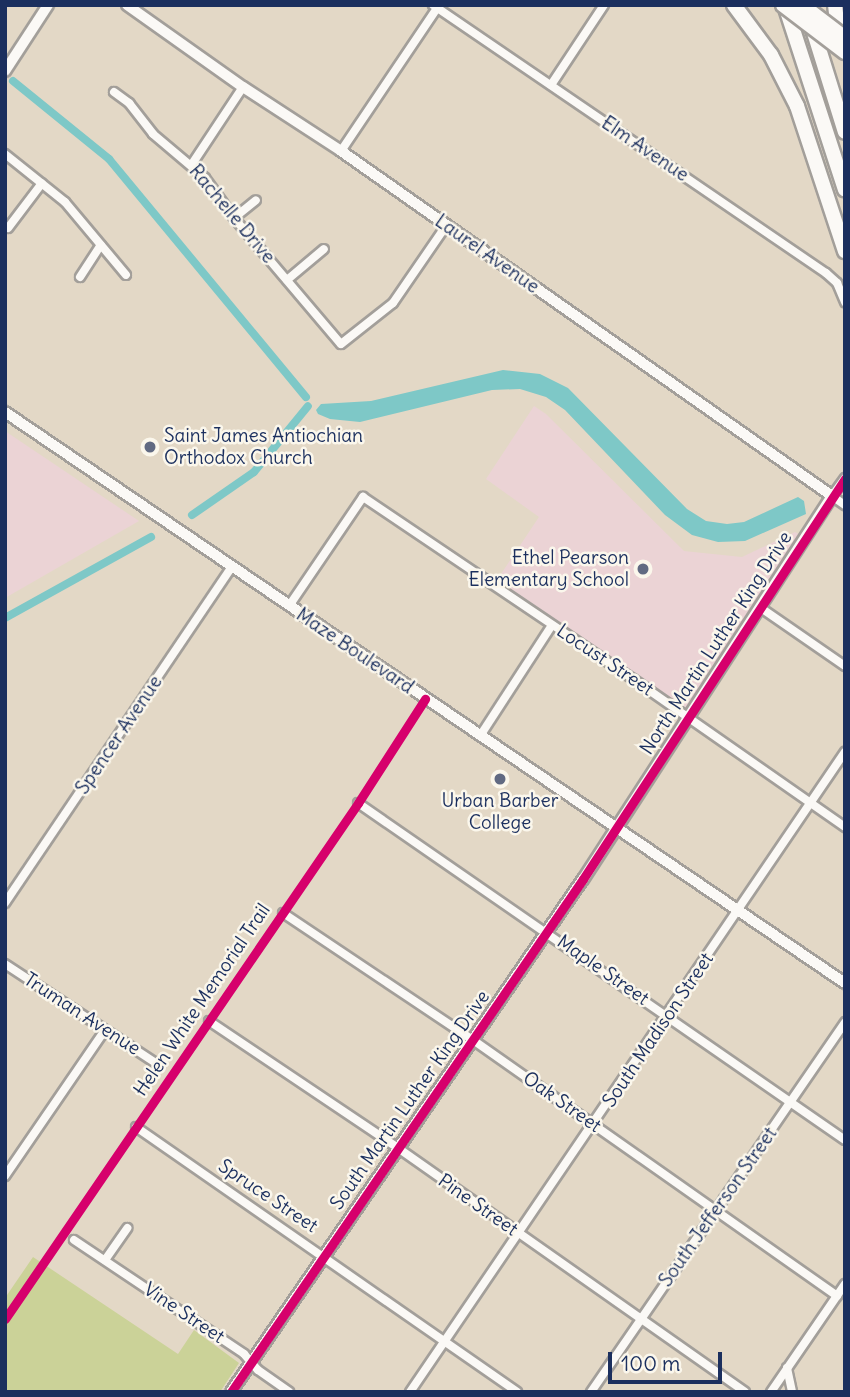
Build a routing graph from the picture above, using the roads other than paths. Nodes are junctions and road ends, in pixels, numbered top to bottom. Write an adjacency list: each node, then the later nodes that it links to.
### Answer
1 (48, 5): 12 (street)
2 (127, 5): 14 (street, Laurel Avenue)
3 (604, 5): 13 (street)
4 (734, 5): 28 (highway)
5 (784, 5): 10 (highway, bridge); 21 (highway)
6 (804, 5): 9 (highway, bridge); 16 (highway)
7 (835, 5): 11 (highway)
8 (437, 6): 13 (street, Elm Avenue); 17 (street)
9 (845, 38)
10 (845, 52)
11 (845, 59)
12 (5, 71)
13 (551, 85): 32 (street, Elm Avenue)
14 (243, 87): 17 (street, Laurel Avenue); 19 (street)
15 (114, 92): 19 (street, Rachelle Drive)
16 (845, 132)
17 (341, 151): 24 (street, Laurel Avenue)
18 (5, 154): 20 (street)
19 (192, 164): 23 (street, Rachelle Drive)
20 (42, 183): 25 (street); 26 (street)
21 (845, 190)
22 (256, 200): 23 (street)
23 (234, 218): 31 (street, Rachelle Drive)
24 (446, 226): 31 (street, Rachelle Drive); 35 (street, Laurel Avenue)
25 (8, 228)
26 (101, 245): 29 (street); 30 (street)
27 (324, 249): 31 (street)
28 (845, 251)
29 (126, 275)
30 (79, 277)
31 (287, 280)
32 (845, 302)
33 (5, 412): 37 (street, Maze Boulevard)
34 (845, 478): 35 (street, North Martin Luther King Drive)
35 (832, 496): 36 (street, Laurel Avenue); 39 (street, North Martin Luther King Drive)
36 (845, 505)
37 (232, 567): 38 (street, Maze Boulevard); 49 (street, Spencer Avenue)
38 (289, 606): 40 (street, Locust Street); 43 (street, Maze Boulevard)
39 (761, 608): 41 (street); 42 (street, North Martin Luther King Drive)
40 (552, 625): 42 (street, Locust Street); 43 (street)
41 (845, 666)
42 (689, 718): 46 (street, Locust Street); 47 (street, North Martin Luther King Drive)
43 (480, 736): 47 (street, Maze Boulevard)
44 (845, 752): 46 (street, South Madison Street)
45 (358, 803): 52 (street, Maple Street)
46 (810, 803): 48 (street, Locust Street); 50 (street, South Madison Street)
47 (617, 827): 50 (street, Maze Boulevard); 52 (street, South Martin Luther King Drive)
48 (845, 827)
49 (5, 903)
50 (740, 911): 54 (street, Maze Boulevard); 55 (street, South Madison Street)
51 (284, 913): 59 (street, Oak Street)
52 (546, 931): 55 (street, Maple Street); 59 (street, South Martin Luther King Drive)
53 (5, 964): 58 (street, Truman Avenue)
54 (845, 984)
55 (668, 1016): 61 (street, Maple Street); 62 (street, South Madison Street)
56 (209, 1021): 65 (street, Pine Street)
57 (845, 1023): 61 (street, South Jefferson Street)
58 (105, 1030): 60 (street, Truman Avenue); 66 (street)
59 (473, 1040): 62 (street, Oak Street); 65 (street, South Martin Luther King Drive)
60 (159, 1065)
61 (790, 1102): 64 (street, Maple Street); 67 (street, South Jefferson Street)
62 (594, 1124): 67 (street, Oak Street); 69 (street, South Madison Street)
63 (136, 1127): 71 (street, Spruce Street)
64 (845, 1140)
65 (398, 1148): 69 (street, Pine Street); 71 (street, South Martin Luther King Drive)
66 (5, 1176)
67 (716, 1210): 74 (street, Oak Street); 75 (street, South Jefferson Street)
68 (127, 1228): 72 (street)
69 (519, 1233): 75 (street, Pine Street); 76 (street, South Madison Street)
70 (74, 1240): 72 (street, Vine Street)
71 (324, 1256): 76 (street, Spruce Street); 77 (street, South Martin Luther King Drive)
72 (105, 1261): 77 (street, Vine Street)
73 (845, 1284): 74 (street)
74 (837, 1296): 78 (street)
75 (641, 1319): 83 (street, South Jefferson Street); 84 (street, Pine Street)
76 (444, 1341): 81 (street, South Madison Street); 82 (street, Spruce Street)
77 (251, 1362): 79 (street, South Martin Luther King Drive); 80 (street, Vine Street)
78 (788, 1368): 85 (street); 86 (street)
79 (231, 1392)
80 (289, 1392)
81 (410, 1392)
82 (517, 1392)
83 (591, 1392)
84 (745, 1392)
85 (771, 1392)
86 (792, 1392)

